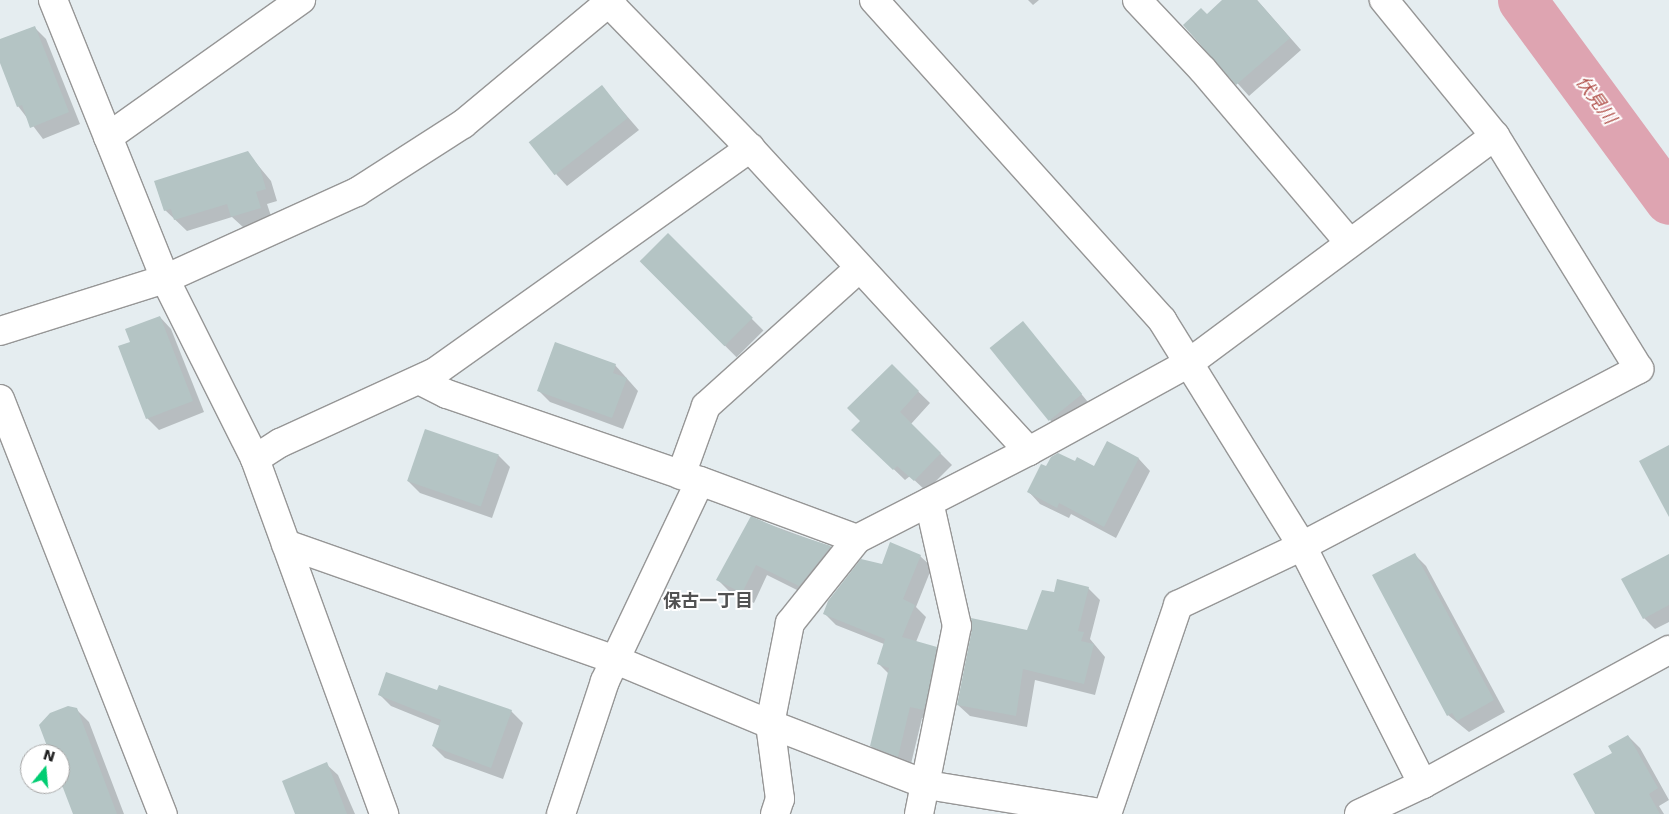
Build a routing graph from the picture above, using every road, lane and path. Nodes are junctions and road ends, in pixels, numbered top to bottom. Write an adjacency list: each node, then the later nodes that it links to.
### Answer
1 (54, 0): 8 (street)
2 (301, 0): 8 (street)
3 (874, 0): 14 (street)
4 (1137, 0): 10 (street)
5 (1384, 0): 7 (street)
6 (609, 1): 9 (street); 12 (street)
7 (1495, 136): 10 (street); 23 (street)
8 (108, 137): 12 (street)
9 (750, 148): 11 (street); 15 (street)
10 (1349, 242): 14 (street)
11 (859, 268): 17 (street); 19 (street)
12 (166, 279): 13 (street); 18 (street)
13 (0, 331)
14 (1189, 363): 17 (street); 23 (street)
15 (419, 380): 18 (street); 19 (street)
16 (0, 399): 30 (street)
17 (1030, 451): 20 (street)
18 (256, 459): 22 (street)
19 (691, 478): 21 (street); 25 (street)
20 (929, 502): 21 (street); 29 (street)
21 (857, 539): 26 (street)
22 (286, 544): 25 (street); 27 (street)
23 (1302, 546): 28 (street); 36 (street)
24 (1669, 650): 28 (street)
25 (616, 660): 26 (street); 33 (street)
26 (770, 724): 29 (street); 34 (street)
27 (372, 784): 31 (street); 32 (street)
28 (1423, 784): 37 (street)
29 (927, 785): 35 (street); 36 (street)
30 (163, 814)
31 (363, 814)
32 (384, 814)
33 (561, 814)
34 (775, 814)
35 (919, 814)
36 (1107, 814)
37 (1359, 814)

